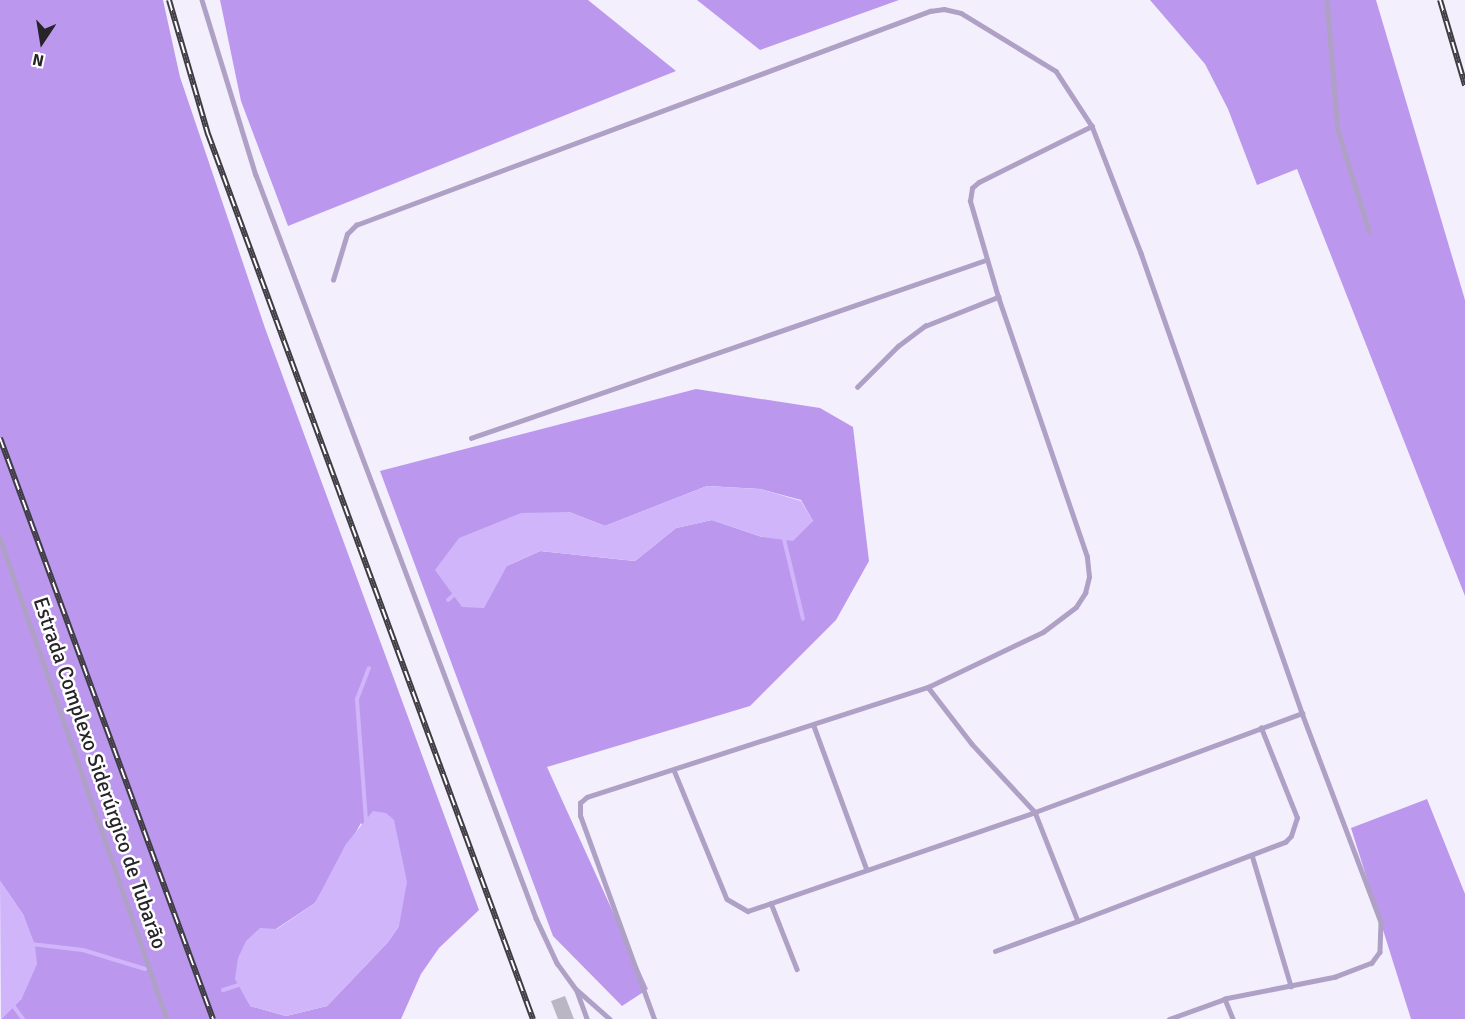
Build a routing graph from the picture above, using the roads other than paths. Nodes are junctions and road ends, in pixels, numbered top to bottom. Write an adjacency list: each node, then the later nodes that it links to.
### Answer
1 (202, 0): 24 (lane)
2 (1327, 0): 4 (lane)
3 (1092, 126): 5 (lane); 6 (lane); 12 (lane)
4 (1369, 231)
5 (986, 260): 7 (lane); 9 (lane)
6 (333, 280)
7 (998, 297): 8 (lane); 11 (lane)
8 (857, 387)
9 (471, 438)
10 (0, 538): 26 (lane, Estrada Complexo Siderúrgico de Tubarão)
11 (928, 687): 13 (lane); 16 (lane)
12 (1302, 713): 14 (lane); 23 (lane)
13 (814, 726): 15 (lane); 18 (lane)
14 (1261, 728): 16 (lane); 17 (lane)
15 (674, 770): 19 (lane); 29 (lane)
16 (1035, 812): 18 (lane); 20 (lane)
17 (1252, 855): 20 (lane); 23 (lane)
18 (867, 870): 19 (lane)
19 (771, 903): 22 (lane)
20 (1078, 921): 21 (lane)
21 (995, 951)
22 (797, 969)
23 (1291, 987): 25 (lane)
24 (576, 989): 27 (lane); 28 (lane)
25 (1225, 999): 30 (lane); 31 (lane)
26 (167, 1019)
27 (587, 1019)
28 (610, 1019)
29 (654, 1019)
30 (1169, 1019)
31 (1233, 1019)

